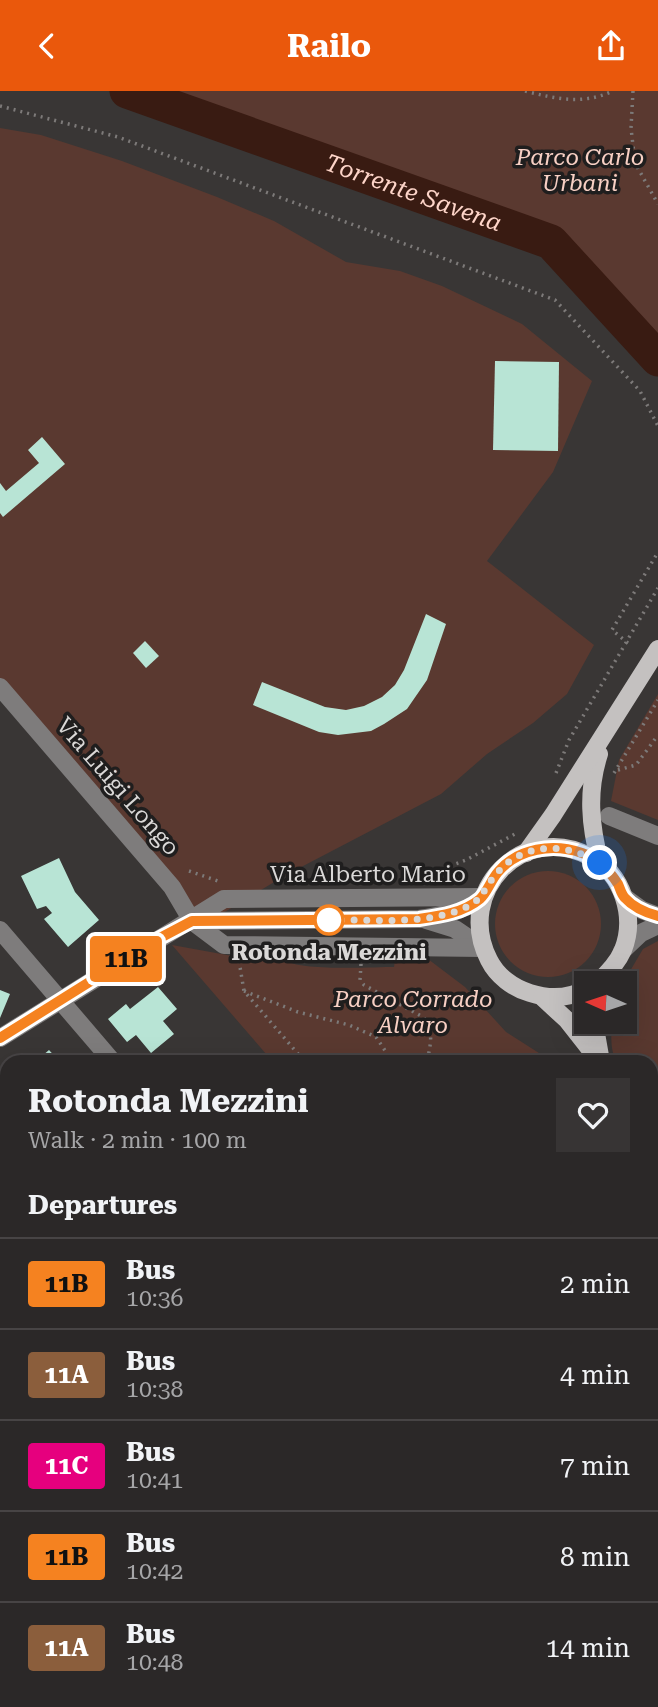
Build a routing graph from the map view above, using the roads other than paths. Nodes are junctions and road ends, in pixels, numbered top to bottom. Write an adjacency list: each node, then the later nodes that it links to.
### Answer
1 (658, 649): 3 (main road)
2 (0, 687): 12 (street, Via Luigi Longo)
3 (606, 734): 6 (main road); 7 (main road)
4 (609, 816): 5 (street)
5 (658, 836)
6 (526, 853): 7 (main road); 8 (main road)
7 (600, 863): 9 (main road)
8 (483, 897): 11 (street, Via Alberto Mario); 12 (street, Via Alberto Mario); 15 (main road)
9 (624, 897): 10 (street); 16 (main road)
10 (658, 916)
11 (419, 919): 12 (street, Via Alberto Mario); 15 (street, Via Alberto Mario)
12 (192, 921): 15 (street); 20 (street, Via Alberto Mario)
13 (658, 925): 16 (street)
14 (0, 930): 20 (street)
15 (483, 948): 19 (main road)
16 (622, 951): 17 (main road)
17 (611, 971)
18 (574, 993): 19 (main road)
19 (542, 997): 24 (main road)
20 (60, 1001): 22 (street, Via Alberto Mario); 23 (street)
21 (595, 1034): 25 (main road)
22 (0, 1038)
23 (107, 1055)
24 (595, 1055)
25 (599, 1055)

